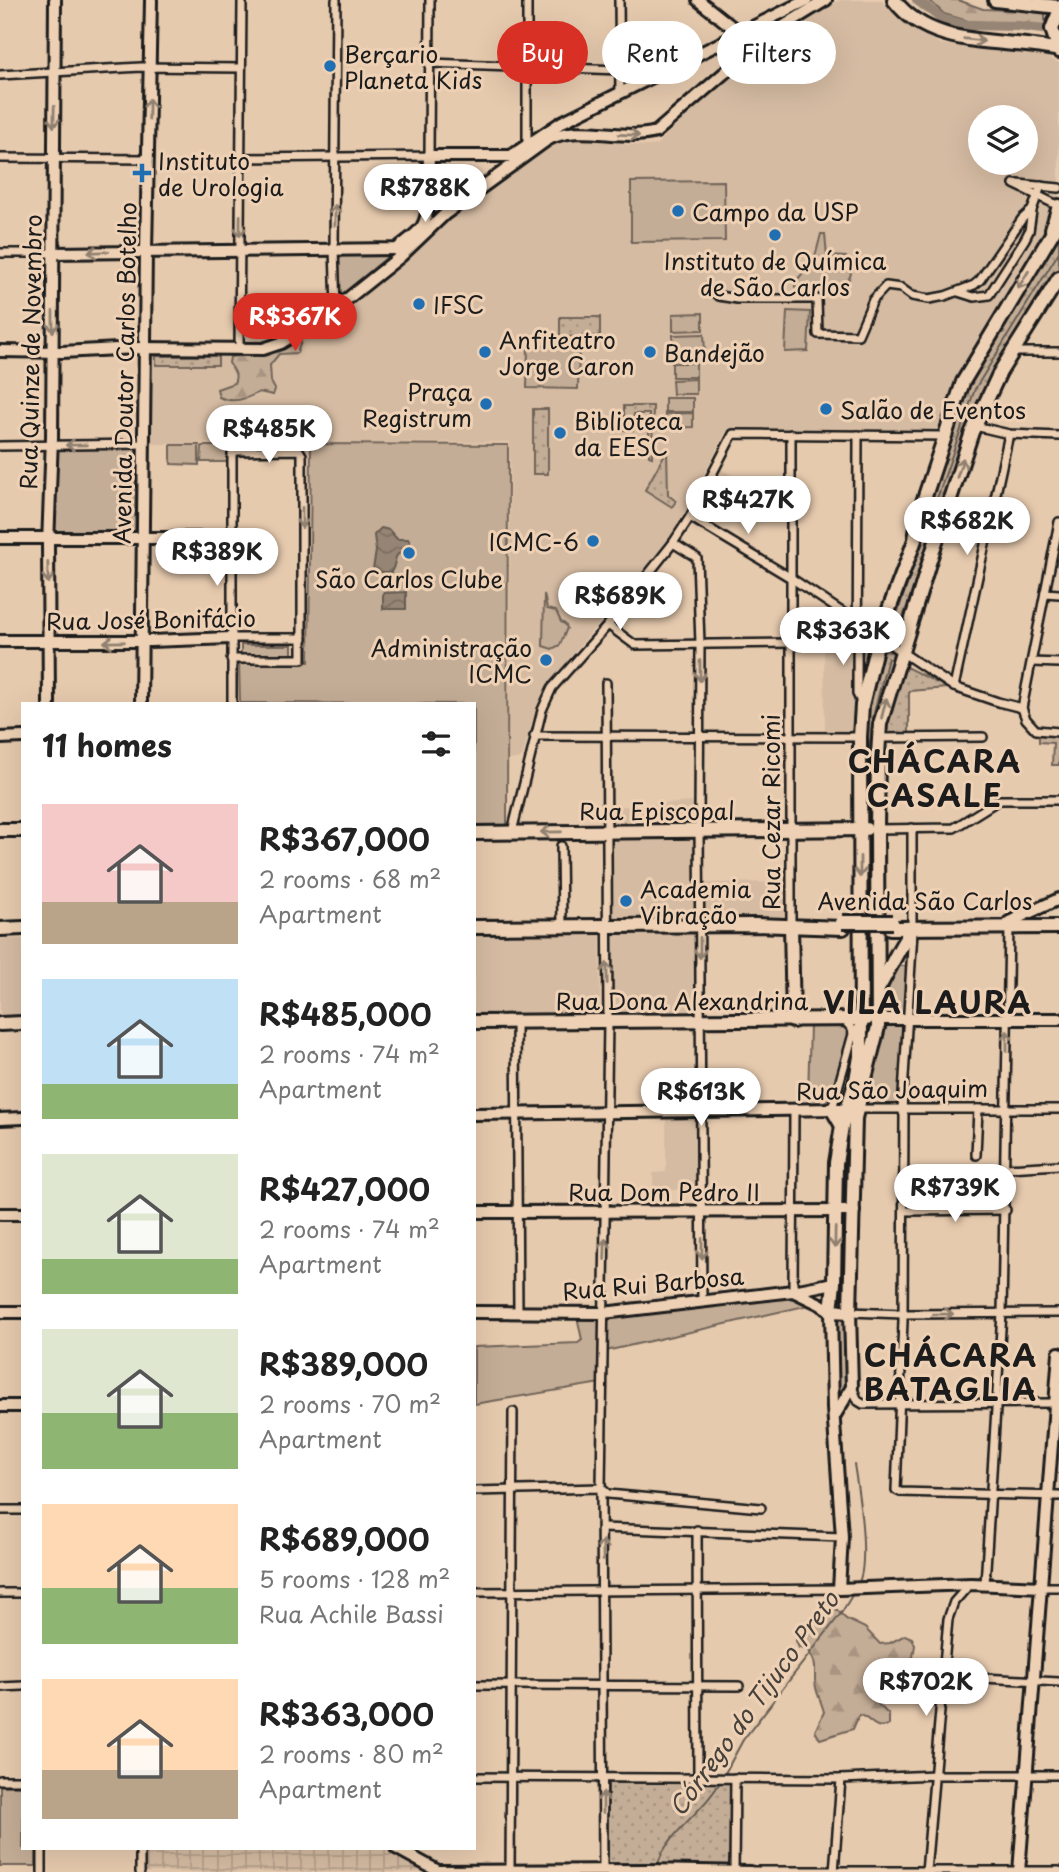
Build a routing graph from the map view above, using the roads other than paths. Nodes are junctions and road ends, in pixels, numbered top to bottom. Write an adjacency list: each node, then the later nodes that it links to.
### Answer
1 (55, 0): 25 (main road, Rua Quinze de Novembro)
2 (151, 0): 23 (main road, Avenida Doutor Carlos Botelho)
3 (242, 0): 24 (street)
4 (336, 0): 35 (street)
5 (430, 0): 21 (street)
6 (527, 0): 14 (street)
7 (619, 0): 15 (street)
8 (698, 0): 16 (main road)
9 (807, 0): 17 (main road)
10 (826, 0): 18 (main road)
11 (894, 0): 20 (main road, one-way to 20)
12 (995, 0): 13 (main road)
13 (1057, 13): 20 (main road)
14 (527, 21)
15 (619, 21)
16 (726, 21)
17 (767, 21)
18 (792, 21)
19 (717, 44): 30 (main road)
20 (1058, 51)
21 (430, 63): 22 (street); 34 (street)
22 (497, 66)
23 (150, 68): 24 (street); 25 (street); 40 (main road, Avenida Doutor Carlos Botelho, one-way to 23)
24 (241, 68): 38 (street)
25 (55, 72): 26 (street); 39 (main road, Rua Quinze de Novembro, one-way to 39)
26 (0, 75)
27 (717, 80): 32 (main road, one-way to 27)
28 (528, 84): 33 (street)
29 (620, 84): 30 (street)
30 (620, 95): 31 (main road)
31 (578, 114): 32 (main road); 33 (main road)
32 (583, 132): 41 (main road)
33 (527, 144): 36 (main road)
34 (429, 156): 35 (street); 36 (main road); 45 (main road)
35 (335, 157): 38 (street); 51 (street, one-way to 35)
36 (490, 157): 41 (main road)
37 (0, 158): 39 (street)
38 (242, 158): 52 (street, one-way to 52)
39 (53, 159): 40 (street); 56 (main road, Rua Quinze de Novembro)
40 (148, 159): 53 (main road, Avenida Doutor Carlos Botelho)
41 (500, 175): 48 (main road)
42 (1041, 186): 43 (street); 44 (street); 44 (street)
43 (1059, 188)
44 (1037, 197): 46 (street); 47 (street)
45 (427, 202): 48 (main road); 54 (main road)
46 (1059, 206): 50 (main road)
47 (1032, 210): 58 (street); 61 (street)
48 (444, 214): 54 (main road)
49 (1059, 222): 50 (main road)
50 (1051, 236): 73 (main road, one-way to 73)
51 (334, 249): 52 (main road); 54 (main road); 62 (street)
52 (240, 250): 53 (main road); 64 (street)
53 (146, 251): 56 (main road, one-way to 56); 63 (main road, Avenida Doutor Carlos Botelho)
54 (399, 252): 62 (main road)
55 (0, 253): 56 (street)
56 (53, 253): 66 (main road, Rua Quinze de Novembro, one-way to 66)
57 (1059, 279): 67 (main road)
58 (980, 280): 60 (street); 61 (street)
59 (707, 288): 60 (street)
60 (957, 292): 61 (street)
61 (982, 296)
62 (336, 308): 64 (main road)
63 (145, 349): 64 (main road); 66 (main road); 75 (main road, Avenida Doutor Carlos Botelho)
64 (239, 349)
65 (0, 351): 66 (main road)
66 (53, 352): 76 (main road, Rua Quinze de Novembro)
67 (1012, 352): 68 (street); 69 (main road)
68 (1059, 352)
69 (975, 426): 70 (street); 98 (main road, one-way to 69)
70 (1009, 434): 74 (street); 103 (street)
71 (791, 435): 72 (street); 78 (street); 85 (street, Rua Cezar Ricomi)
72 (858, 435): 73 (street); 88 (street)
73 (944, 436): 90 (main road)
74 (1059, 436)
75 (144, 444): 76 (street, one-way to 76); 80 (main road, Avenida Doutor Carlos Botelho)
76 (52, 445): 77 (street); 81 (main road, Rua Quinze de Novembro)
77 (0, 446)
78 (690, 517): 84 (street); 85 (street)
79 (1059, 524): 86 (street)
80 (144, 536): 81 (main road); 83 (main road); 94 (main road, Avenida Doutor Carlos Botelho)
81 (48, 537): 82 (main road); 95 (main road, Rua Quinze de Novembro, one-way to 95)
82 (0, 538)
83 (231, 538): 91 (street); 92 (street, one-way to 92)
84 (673, 543): 89 (street); 97 (street)
85 (791, 578): 88 (street); 96 (street, Rua Cezar Ricomi)
86 (1045, 593): 87 (street); 100 (street)
87 (1059, 593)
88 (857, 623): 90 (street); 107 (street)
89 (608, 625): 97 (street); 111 (street)
90 (879, 636): 98 (street); 107 (main road)
91 (231, 638): 92 (street, Rua José Bonifácio); 94 (main road, Rua José Bonifácio); 99 (street)
92 (303, 638): 99 (street, Rua José Bonifácio)
93 (0, 641): 95 (main road, Rua José Bonifácio)
94 (142, 641): 95 (main road, Rua José Bonifácio, one-way to 95); 105 (main road, Avenida Doutor Carlos Botelho)
95 (48, 643): 104 (main road, Rua Quinze de Novembro)
96 (790, 643): 97 (street); 113 (street, Rua Cezar Ricomi)
97 (700, 644): 112 (street, one-way to 112)
98 (901, 653): 103 (street); 118 (main road, one-way to 98)
99 (231, 659): 106 (street)
100 (1032, 662): 101 (street); 108 (street)
101 (1059, 663)
102 (606, 683): 110 (street)
103 (954, 687): 108 (street)
104 (49, 702)
105 (141, 702)
106 (232, 702)
107 (862, 705): 115 (main road)
108 (1022, 708): 109 (street)
109 (1059, 732)
110 (606, 735): 111 (street); 112 (street); 128 (street)
111 (534, 736): 130 (street)
112 (699, 736): 113 (street); 127 (street)
113 (791, 736): 115 (street); 129 (street, Rua Cezar Ricomi)
114 (21, 737): 117 (main road)
115 (860, 737): 121 (main road)
116 (983, 737): 118 (street)
117 (0, 738)
118 (878, 738): 120 (main road)
119 (1059, 800): 122 (street, Rua Episcopal)
120 (877, 808): 121 (main road); 124 (main road)
121 (860, 809): 123 (main road)
122 (912, 828): 124 (street, Rua Episcopal); 136 (street)
123 (860, 829): 124 (main road, Rua Episcopal); 129 (main road, Rua Episcopal); 147 (main road, one-way to 147)
124 (877, 829): 148 (main road)
125 (0, 830): 126 (main road)
126 (21, 830)
127 (699, 830): 128 (main road, Rua Episcopal); 129 (main road, Rua Episcopal); 138 (street)
128 (607, 831): 130 (main road, Rua Episcopal, one-way to 130); 140 (street)
129 (791, 831): 135 (street, Rua Cezar Ricomi)
130 (512, 832): 131 (main road, Rua Episcopal)
131 (476, 833)
132 (561, 846): 142 (street)
133 (1059, 899): 137 (main road)
134 (1059, 921): 137 (main road, Avenida São Carlos)
135 (791, 925): 136 (main road, Avenida São Carlos); 138 (main road, Avenida São Carlos); 155 (main road, Rua Cezar Ricomi)
136 (912, 925): 137 (main road, Avenida São Carlos); 145 (main road); 146 (street)
137 (1009, 925): 143 (main road, Avenida São Carlos); 151 (street)
138 (701, 926): 140 (main road, Avenida São Carlos); 159 (street, one-way to 159)
139 (476, 927): 142 (main road, Avenida São Carlos)
140 (607, 927): 142 (main road, Avenida São Carlos); 158 (street, one-way to 140)
141 (21, 928): 144 (main road)
142 (562, 928)
143 (1059, 928)
144 (0, 929)
145 (895, 961): 146 (street); 148 (main road)
146 (910, 966): 150 (street)
147 (861, 982): 148 (main road); 154 (main road)
148 (878, 993): 149 (main road)
149 (878, 1019): 150 (main road, Rua Dona Alexandrina); 154 (main road, Rua Dona Alexandrina); 163 (main road)
150 (906, 1019): 151 (main road, Rua Dona Alexandrina); 167 (street)
151 (1007, 1019): 152 (main road, Rua Dona Alexandrina); 165 (street, one-way to 151)
152 (1059, 1019)
153 (844, 1020): 154 (main road, Rua Dona Alexandrina); 155 (main road, Rua Dona Alexandrina); 162 (street)
154 (861, 1020): 163 (main road)
155 (793, 1021): 159 (main road, Rua Dona Alexandrina)
156 (476, 1022): 157 (main road, Rua Dona Alexandrina)
157 (516, 1022): 158 (main road, Rua Dona Alexandrina); 172 (street)
158 (608, 1022): 159 (main road, Rua Dona Alexandrina); 170 (street)
159 (701, 1022): 169 (street)
160 (21, 1023): 161 (main road)
161 (0, 1024)
162 (832, 1109): 163 (main road, Rua São Joaquim); 168 (main road, Rua São Joaquim); 175 (main road)
163 (852, 1109): 167 (street, Rua São Joaquim); 175 (main road); 178 (main road)
164 (978, 1109): 165 (street, Rua São Joaquim); 167 (street, Rua São Joaquim); 176 (street)
165 (1007, 1109): 166 (street, Rua São Joaquim); 180 (street)
166 (1059, 1109)
167 (902, 1110): 186 (street)
168 (794, 1111): 169 (main road, Rua São Joaquim); 184 (street)
169 (701, 1112): 170 (main road, Rua São Joaquim); 183 (street)
170 (608, 1113): 172 (main road, Rua São Joaquim); 182 (street)
171 (476, 1114): 172 (main road, Rua São Joaquim)
172 (515, 1114): 188 (street)
173 (21, 1118): 174 (main road)
174 (0, 1119)
175 (842, 1126): 177 (main road)
176 (976, 1155)
177 (836, 1163): 178 (main road); 189 (main road)
178 (854, 1164): 185 (main road)
179 (1059, 1165): 180 (street)
180 (1006, 1168): 181 (street)
181 (1006, 1210): 186 (street); 203 (street)
182 (606, 1211): 183 (main road, Rua Dom Pedro II); 188 (main road, Rua Dom Pedro II); 202 (street, one-way to 182)
183 (702, 1211): 184 (main road, Rua Dom Pedro II); 195 (street, one-way to 195)
184 (793, 1211): 189 (main road, Rua Dom Pedro II); 194 (street)
185 (853, 1211): 189 (main road, Rua Dom Pedro II); 192 (main road)
186 (904, 1211): 205 (street)
187 (476, 1212): 188 (main road, Rua Dom Pedro II)
188 (516, 1212): 201 (street)
189 (836, 1212): 193 (main road, one-way to 193)
190 (0, 1214): 191 (main road)
191 (21, 1214)
192 (853, 1269): 193 (main road); 200 (main road)
193 (834, 1283): 194 (main road, Rua Rui Barbosa); 196 (main road)
194 (793, 1292): 195 (main road, Rua Rui Barbosa); 196 (main road)
195 (702, 1303): 202 (main road, Rua Rui Barbosa)
196 (831, 1311): 200 (main road); 214 (main road)
197 (0, 1312): 198 (main road)
198 (21, 1312)
199 (476, 1312): 201 (main road, Rua Rui Barbosa)
200 (850, 1312): 205 (street); 207 (main road)
201 (518, 1313): 202 (main road, Rua Rui Barbosa)
202 (603, 1313): 215 (street)
203 (1002, 1313): 204 (street); 205 (street, one-way to 203); 208 (street)
204 (1059, 1313)
205 (903, 1314): 210 (street)
206 (1059, 1353): 209 (main road)
207 (852, 1387): 210 (street); 214 (main road)
208 (997, 1403): 209 (street); 210 (street); 218 (street)
209 (1057, 1403): 219 (main road)
210 (899, 1404): 218 (street)
211 (0, 1405): 212 (main road)
212 (21, 1406)
213 (513, 1412): 216 (street)
214 (835, 1415): 225 (main road)
215 (601, 1488): 216 (street); 220 (street); 223 (street)
216 (512, 1490): 217 (street); 232 (street)
217 (476, 1491)
218 (991, 1495): 219 (street); 227 (street)
219 (1054, 1496): 228 (main road)
220 (761, 1507)
221 (0, 1510): 222 (street)
222 (21, 1510)
223 (602, 1528): 224 (street); 233 (street, one-way to 223)
224 (697, 1530): 225 (street); 234 (street)
225 (842, 1537): 230 (main road)
226 (971, 1584): 227 (main road); 230 (main road); 237 (street)
227 (985, 1584): 228 (main road)
228 (1042, 1587): 229 (street); 238 (main road)
229 (1059, 1587)
230 (841, 1589): 234 (street)
231 (476, 1592): 232 (street)
232 (510, 1592): 233 (street); 241 (street)
233 (603, 1592): 234 (street); 244 (street)
234 (698, 1592): 242 (street)
235 (0, 1593): 236 (street)
236 (21, 1593)
237 (943, 1676): 238 (street); 247 (street)
238 (1034, 1681): 239 (street); 248 (main road)
239 (1059, 1682)
240 (476, 1685): 241 (street)
241 (510, 1685): 244 (street); 252 (street)
242 (699, 1685): 244 (street); 245 (street); 254 (street)
243 (21, 1686): 246 (street)
244 (603, 1686): 251 (street)
245 (739, 1686)
246 (0, 1687)
247 (935, 1774): 248 (street); 255 (street); 271 (street)
248 (1027, 1774): 249 (street); 265 (main road)
249 (1059, 1775)
250 (476, 1777): 252 (street)
251 (603, 1777): 252 (street); 254 (street); 262 (street, one-way to 251)
252 (510, 1778): 261 (street)
253 (733, 1778): 254 (street); 255 (street); 269 (street)
254 (701, 1779)
255 (841, 1779): 264 (street)
256 (0, 1780): 257 (street)
257 (21, 1780)
258 (42, 1850): 267 (street)
259 (140, 1850): 268 (street)
260 (416, 1853): 261 (main road)
261 (510, 1870): 262 (main road)
262 (603, 1870): 263 (main road)
263 (676, 1871): 269 (main road)
264 (834, 1871): 270 (street); 271 (street)
265 (1019, 1871): 266 (street); 271 (street)
266 (1059, 1871)
267 (42, 1872)
268 (140, 1872)
269 (734, 1872): 270 (main road)
270 (749, 1872)
271 (926, 1872)

